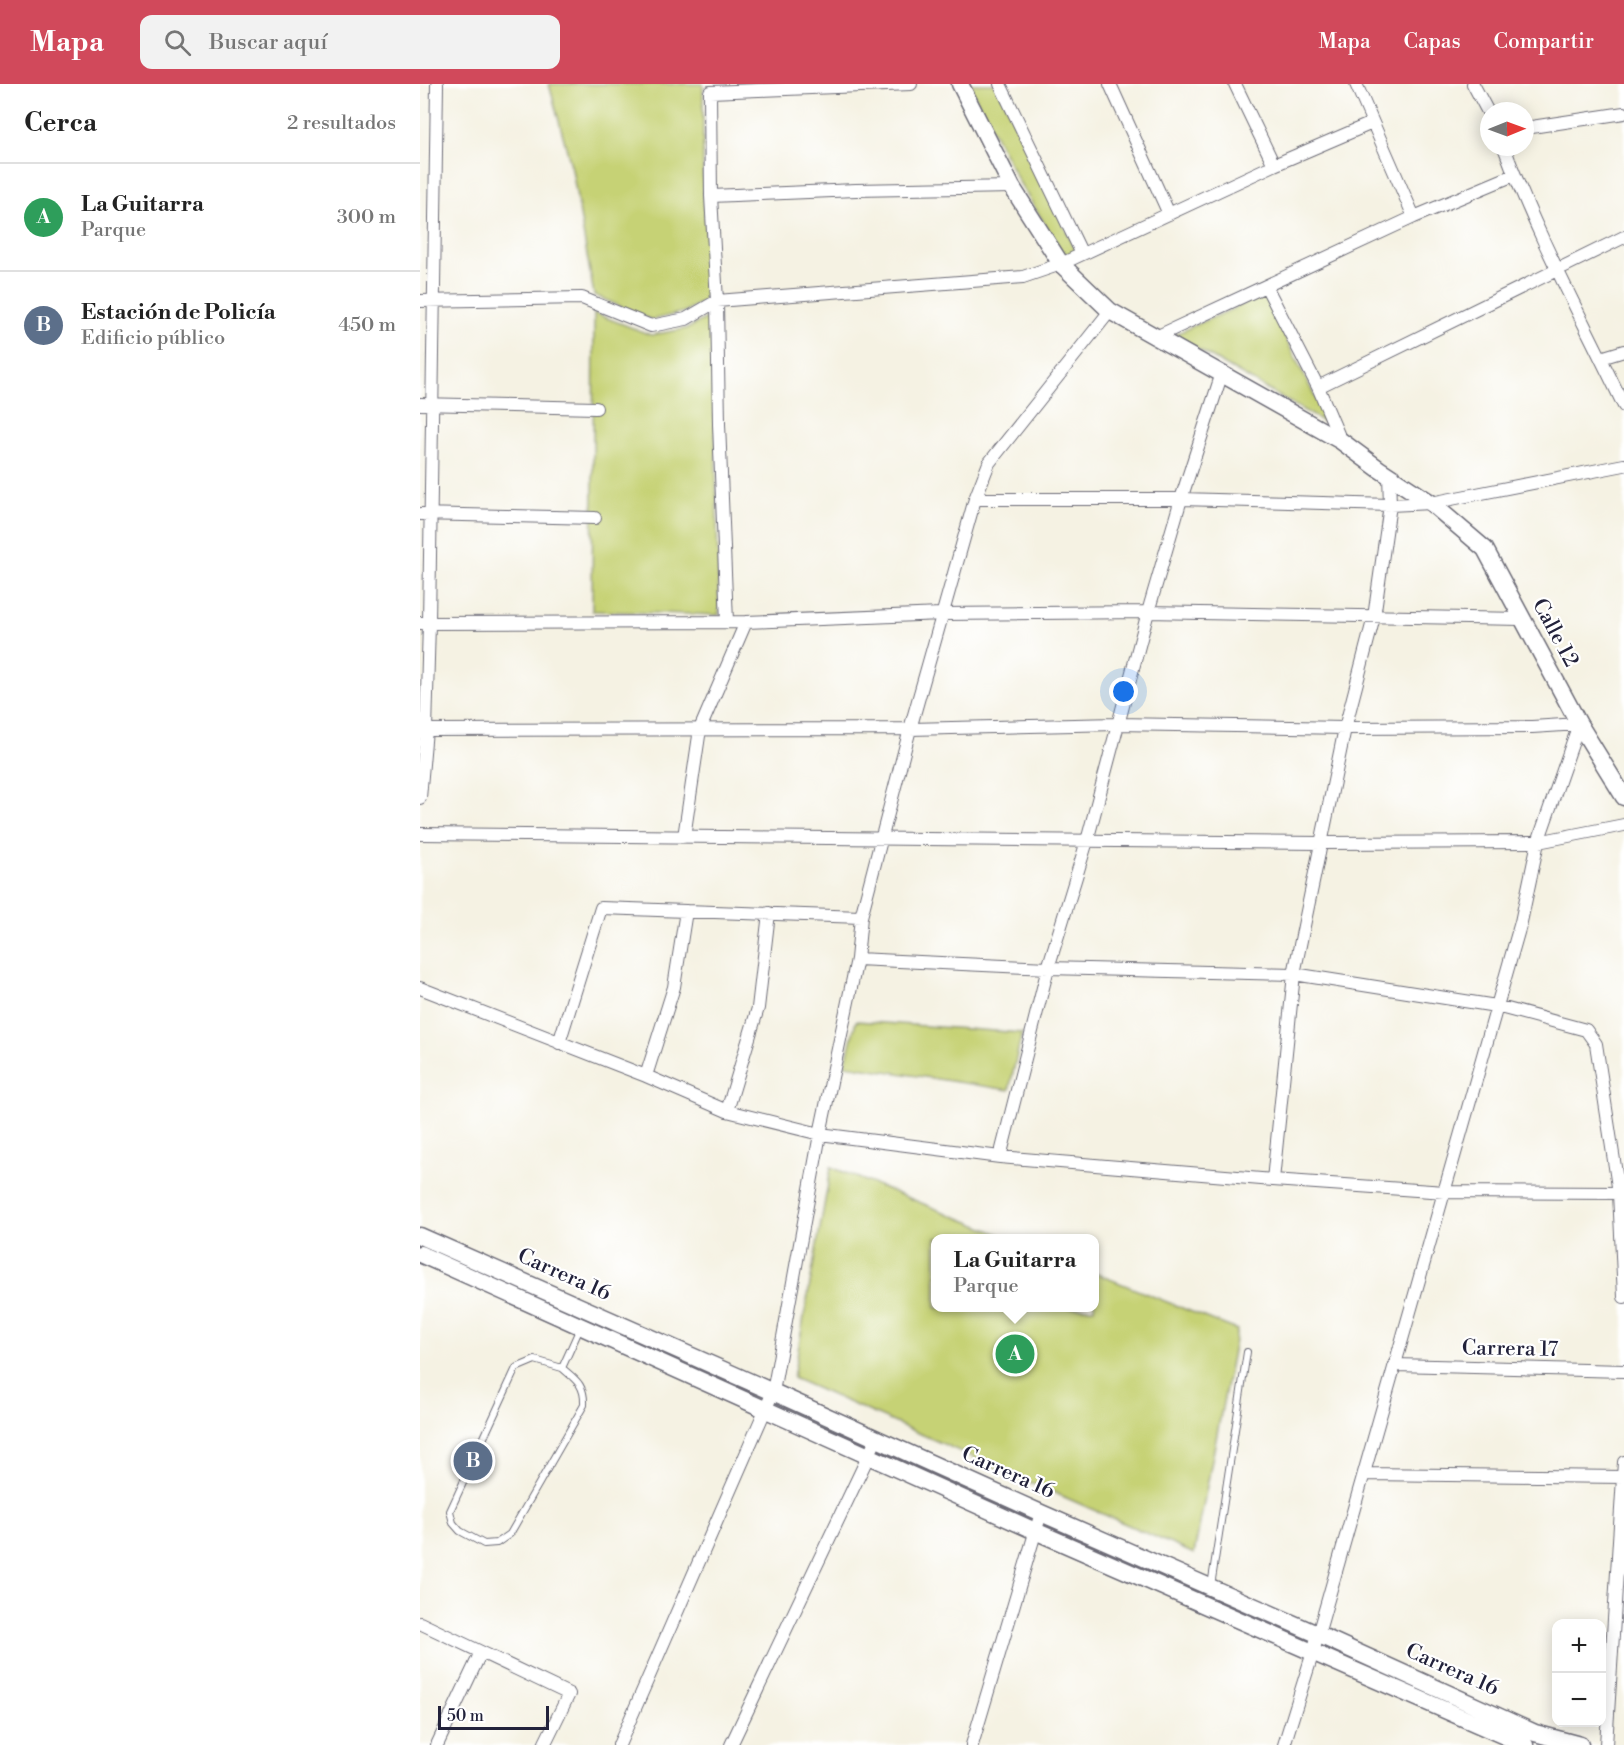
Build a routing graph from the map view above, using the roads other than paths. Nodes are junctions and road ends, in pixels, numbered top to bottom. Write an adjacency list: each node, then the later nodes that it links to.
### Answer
1 (437, 84): 27 (street)
2 (911, 84): 17 (street)
3 (960, 84): 16 (main road, Calle 12)
4 (1000, 84): 21 (street)
5 (1110, 84): 18 (street)
6 (1235, 84): 14 (street)
7 (1356, 84): 11 (street)
8 (1473, 84): 9 (street)
9 (1483, 102)
10 (1624, 113): 12 (street)
11 (1372, 123): 14 (street); 19 (street)
12 (1534, 127)
13 (1507, 156): 15 (street)
14 (1274, 165): 18 (street)
15 (1514, 175): 19 (street); 23 (street)
16 (1012, 187): 17 (street); 22 (main road, Calle 12)
17 (711, 196): 25 (street)
18 (1169, 214): 21 (street)
19 (1414, 217): 24 (street)
20 (1624, 237): 23 (street)
21 (1082, 254): 22 (street)
22 (1061, 264): 25 (street); 28 (main road, Calle 12)
23 (1558, 270): 31 (street); 33 (street)
24 (1266, 286): 29 (street); 33 (street)
25 (717, 301): 27 (street); 50 (street)
26 (420, 302): 27 (street)
27 (434, 302): 34 (street)
28 (1110, 311): 29 (main road, Calle 12); 40 (street)
29 (1158, 336): 32 (main road, Calle 12)
30 (1624, 351): 31 (street)
31 (1601, 358): 35 (street)
32 (1222, 373): 37 (main road, Calle 12); 41 (street)
33 (1318, 387): 37 (street)
34 (426, 405): 36 (street); 44 (street)
35 (1624, 406)
36 (596, 408)
37 (1341, 441): 39 (main road, Calle 12)
38 (1624, 465): 42 (street)
39 (1389, 475): 42 (main road, Calle 12); 43 (street)
40 (975, 499): 41 (street); 47 (street)
41 (1181, 499): 43 (street); 46 (street)
42 (1431, 503): 43 (street); 49 (main road, Calle 12)
43 (1390, 505): 48 (street)
44 (425, 514): 45 (street); 52 (street)
45 (595, 518)
46 (1148, 612): 47 (street); 48 (street); 53 (street)
47 (941, 614): 51 (street); 57 (street)
48 (1374, 616): 49 (street); 55 (street)
49 (1522, 619): 54 (main road, Calle 12)
50 (727, 622): 51 (street); 52 (street)
51 (746, 622): 56 (street)
52 (425, 623): 58 (street)
53 (1117, 724): 55 (street); 57 (street); 65 (street)
54 (1579, 724): 55 (street); 59 (main road, Calle 12); 66 (street)
55 (1345, 728): 67 (street)
56 (700, 729): 57 (street); 58 (street); 63 (street)
57 (909, 729): 64 (street)
58 (423, 730): 60 (street)
59 (1624, 797)
60 (420, 798)
61 (1624, 825): 66 (street)
62 (420, 834): 63 (street)
63 (684, 837): 64 (street)
64 (882, 839): 65 (street); 70 (street)
65 (1087, 841): 67 (street); 72 (street)
66 (1538, 842): 67 (street); 75 (street)
67 (1322, 843): 73 (street)
68 (686, 911): 69 (street); 76 (street); 77 (street)
69 (769, 913): 70 (street); 78 (street)
70 (861, 917): 71 (street)
71 (856, 960): 72 (street); 79 (street)
72 (1048, 968): 73 (street); 80 (street)
73 (1294, 975): 75 (street); 81 (street)
74 (420, 988): 76 (street)
75 (1496, 1006): 82 (street); 83 (street)
76 (559, 1043): 77 (street)
77 (646, 1076): 78 (street)
78 (727, 1111): 79 (street)
79 (820, 1134): 80 (street); 93 (street)
80 (1000, 1157): 81 (street)
81 (1273, 1180): 82 (street)
82 (1445, 1192): 83 (street); 90 (street)
83 (1622, 1193): 86 (street)
84 (420, 1236): 87 (main road, Carrera 16)
85 (420, 1254): 88 (main road, Carrera 16)
86 (1624, 1297)
87 (589, 1311): 88 (lane); 93 (main road, Carrera 16)
88 (581, 1327): 91 (lane); 94 (main road, Carrera 16)
89 (1247, 1352): 101 (lane)
90 (1395, 1365): 92 (street, Carrera 17); 97 (street)
91 (562, 1368): 91 (lane)
92 (1624, 1371)
93 (773, 1392): 94 (street); 95 (main road, Carrera 16)
94 (766, 1411): 95 (main road, Carrera 16); 106 (street)
95 (872, 1447): 99 (main road, Carrera 16); 100 (main road, Carrera 16); 109 (street)
96 (1624, 1462): 98 (street)
97 (1364, 1474): 98 (street); 103 (street)
98 (1624, 1477): 114 (street)
99 (1041, 1513): 100 (street); 101 (main road, Carrera 16)
100 (1035, 1531): 105 (main road, Carrera 16); 110 (street)
101 (1211, 1587): 103 (main road, Carrera 16)
102 (420, 1623): 104 (street)
103 (1317, 1634): 105 (street); 113 (main road, Carrera 16)
104 (481, 1652): 107 (street); 108 (street)
105 (1313, 1652): 111 (street); 112 (main road, Carrera 16)
106 (622, 1744)
107 (437, 1745)
108 (544, 1745)
109 (731, 1745)
110 (972, 1745)
111 (1284, 1745)
112 (1525, 1745)
113 (1580, 1745)
114 (1606, 1745)

